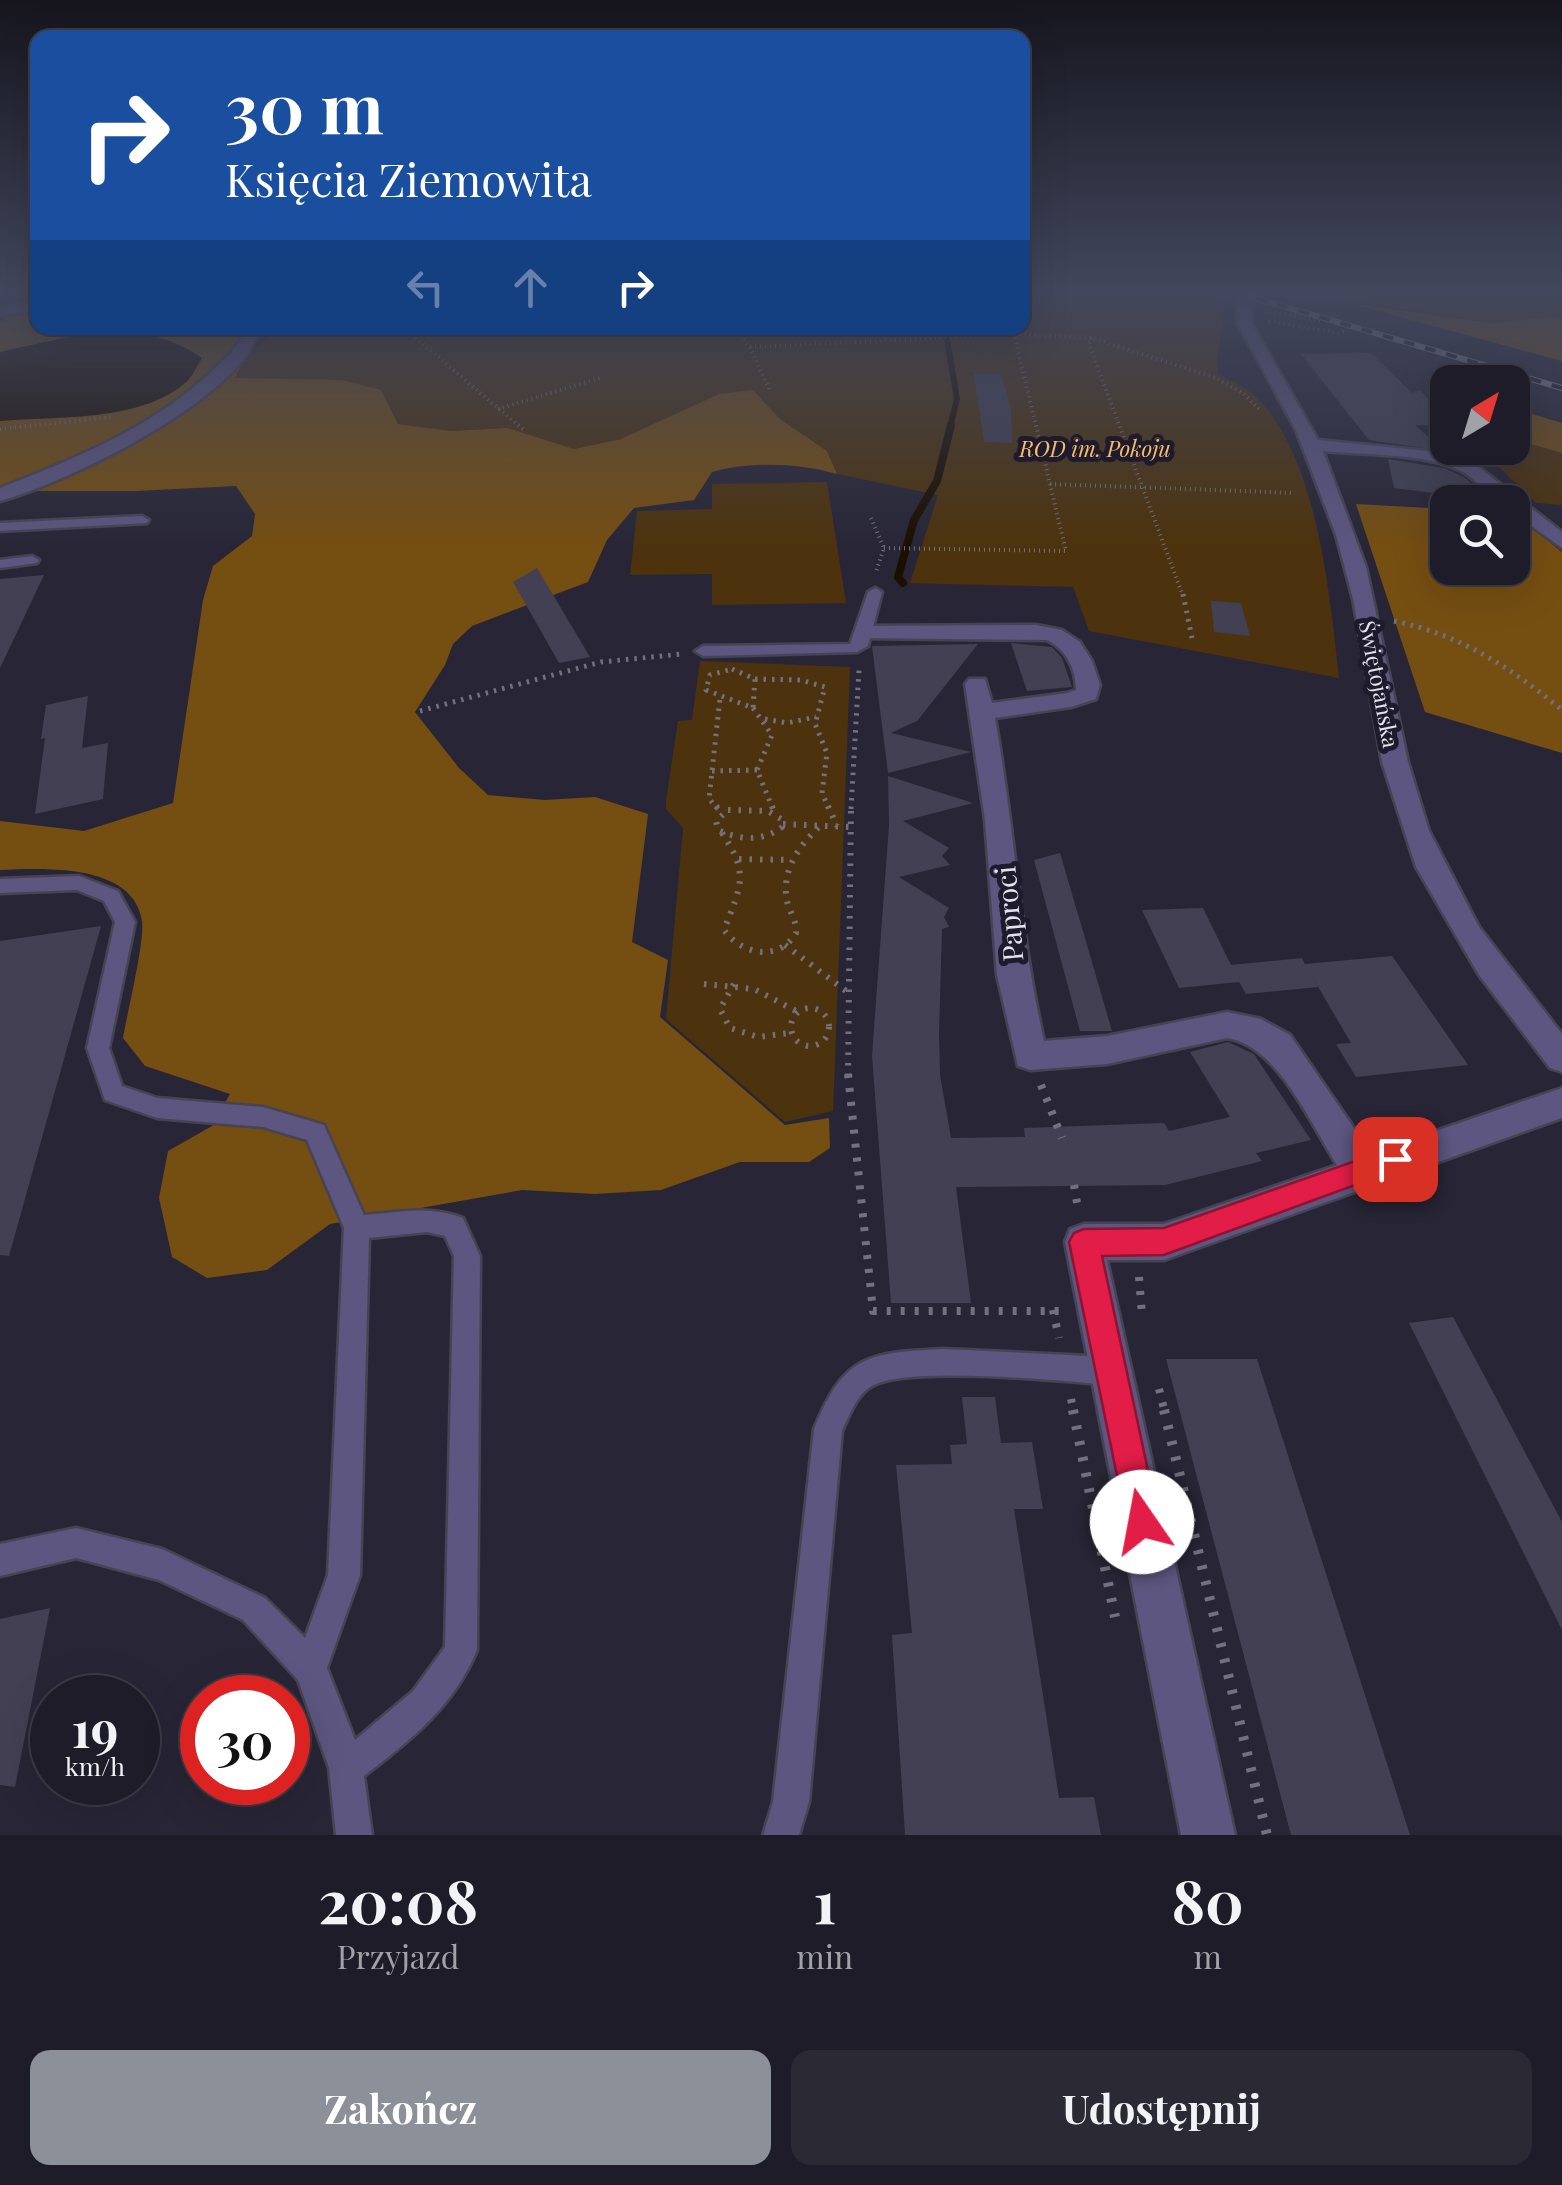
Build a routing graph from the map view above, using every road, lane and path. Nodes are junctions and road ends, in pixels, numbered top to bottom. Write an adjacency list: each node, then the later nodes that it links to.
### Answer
1 (215, 378): 19 (street)
2 (462, 378): 10 (path)
3 (602, 378): 10 (path)
4 (764, 378): 9 (path)
5 (1024, 378): 16 (path)
6 (1102, 378): 17 (path)
7 (1214, 378): 11 (path)
8 (1275, 378): 15 (street, Świętojańska)
9 (770, 391)
10 (497, 410): 14 (path)
11 (1262, 412)
12 (120, 416): 13 (path)
13 (0, 429)
14 (524, 430)
15 (1312, 445): 23 (street); 28 (street, Świętojańska)
16 (1050, 484): 17 (path); 24 (path)
17 (1144, 487): 18 (path); 29 (path)
18 (1295, 493)
19 (0, 495)
20 (872, 518): 24 (path)
21 (142, 520): 22 (lane)
22 (0, 527)
23 (1562, 542)
24 (884, 548): 27 (path)
25 (32, 560): 26 (lane)
26 (0, 564)
27 (875, 592): 30 (lane)
28 (1368, 616): 35 (path); 60 (street, Świętojańska)
29 (1192, 638)
30 (863, 639): 31 (lane); 46 (path); 59 (street, Paproci)
31 (704, 651): 36 (path)
32 (755, 679): 33 (path); 34 (path); 37 (path)
33 (720, 698): 34 (path); 40 (path)
34 (753, 708): 38 (path)
35 (1562, 710)
36 (420, 712)
37 (816, 718): 38 (path); 45 (path)
38 (764, 719): 39 (path)
39 (757, 770): 40 (path); 42 (path)
40 (712, 771): 41 (path)
41 (721, 812)
42 (774, 812): 43 (path); 47 (path)
43 (782, 824): 44 (path); 47 (path)
44 (820, 826): 45 (path); 49 (path)
45 (837, 826): 46 (path)
46 (850, 827): 54 (path)
47 (722, 833): 48 (path)
48 (739, 859): 49 (path); 51 (path)
49 (790, 860): 51 (path)
50 (0, 886): 64 (lane)
51 (785, 945): 54 (path)
52 (704, 984): 53 (path)
53 (734, 984): 55 (path); 58 (path)
54 (847, 992): 57 (path)
55 (798, 1012): 56 (path); 58 (path)
56 (832, 1029): 57 (path); 58 (path)
57 (846, 1029): 65 (path)
58 (790, 1033)
59 (1030, 1056): 62 (path); 63 (street)
60 (1562, 1058)
61 (1562, 1103): 63 (street)
62 (1062, 1138)
63 (1361, 1170): 66 (street)
64 (357, 1228): 69 (lane); 70 (lane)
65 (1065, 1368): 66 (lane); 68 (path); 72 (lane)
66 (1110, 1371): 73 (street)
67 (0, 1560): 69 (lane)
68 (1118, 1629)
69 (310, 1668): 70 (lane)
70 (346, 1768): 71 (lane)
71 (354, 1835)
72 (782, 1835)
73 (1208, 1835)

